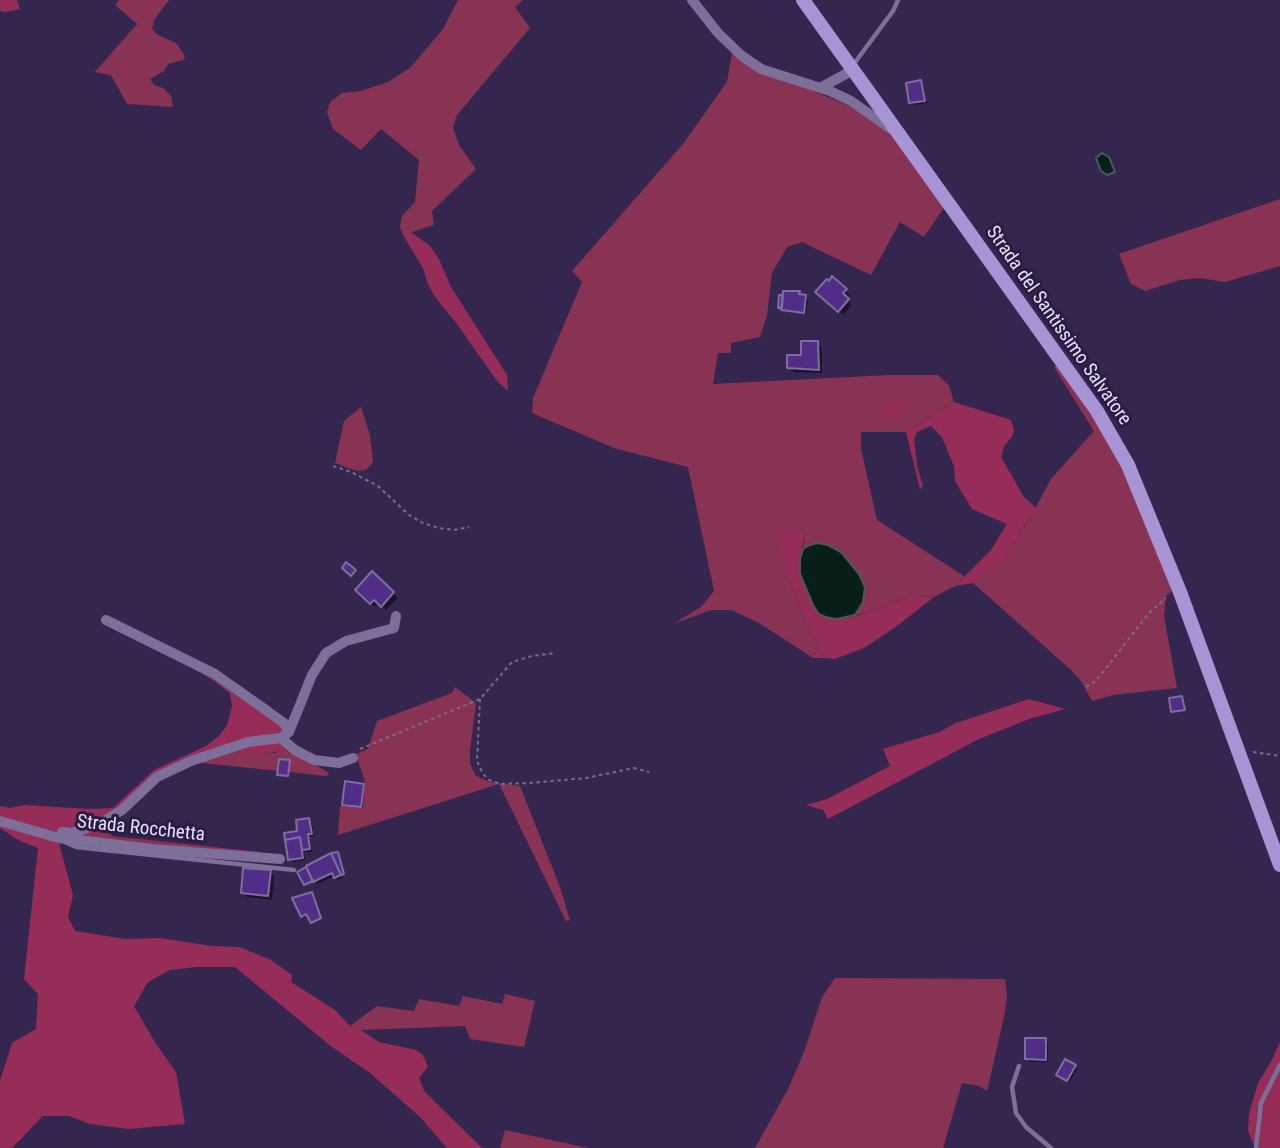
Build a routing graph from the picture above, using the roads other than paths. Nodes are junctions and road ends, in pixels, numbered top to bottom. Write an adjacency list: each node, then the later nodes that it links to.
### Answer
1 (692, 0): 5 (street)
2 (803, 0): 4 (street, Strada del Santissimo Salvatore)
3 (898, 0): 4 (lane)
4 (852, 68): 5 (street); 6 (street, Strada del Santissimo Salvatore)
5 (820, 88): 6 (street)
6 (897, 133): 15 (street, Strada del Santissimo Salvatore)
7 (396, 616): 9 (street)
8 (106, 620): 9 (street)
9 (285, 735): 10 (street); 12 (street)
10 (353, 758)
11 (0, 821): 12 (street, Strada Rocchetta)
12 (39, 832): 13 (street, Strada Rocchetta)
13 (55, 837): 14 (street, Strada Rocchetta); 16 (lane)
14 (281, 859)
15 (1280, 865)
16 (294, 870)
17 (1280, 1065): 20 (lane)
18 (1019, 1066): 19 (lane)
19 (1051, 1148)
20 (1256, 1148)

